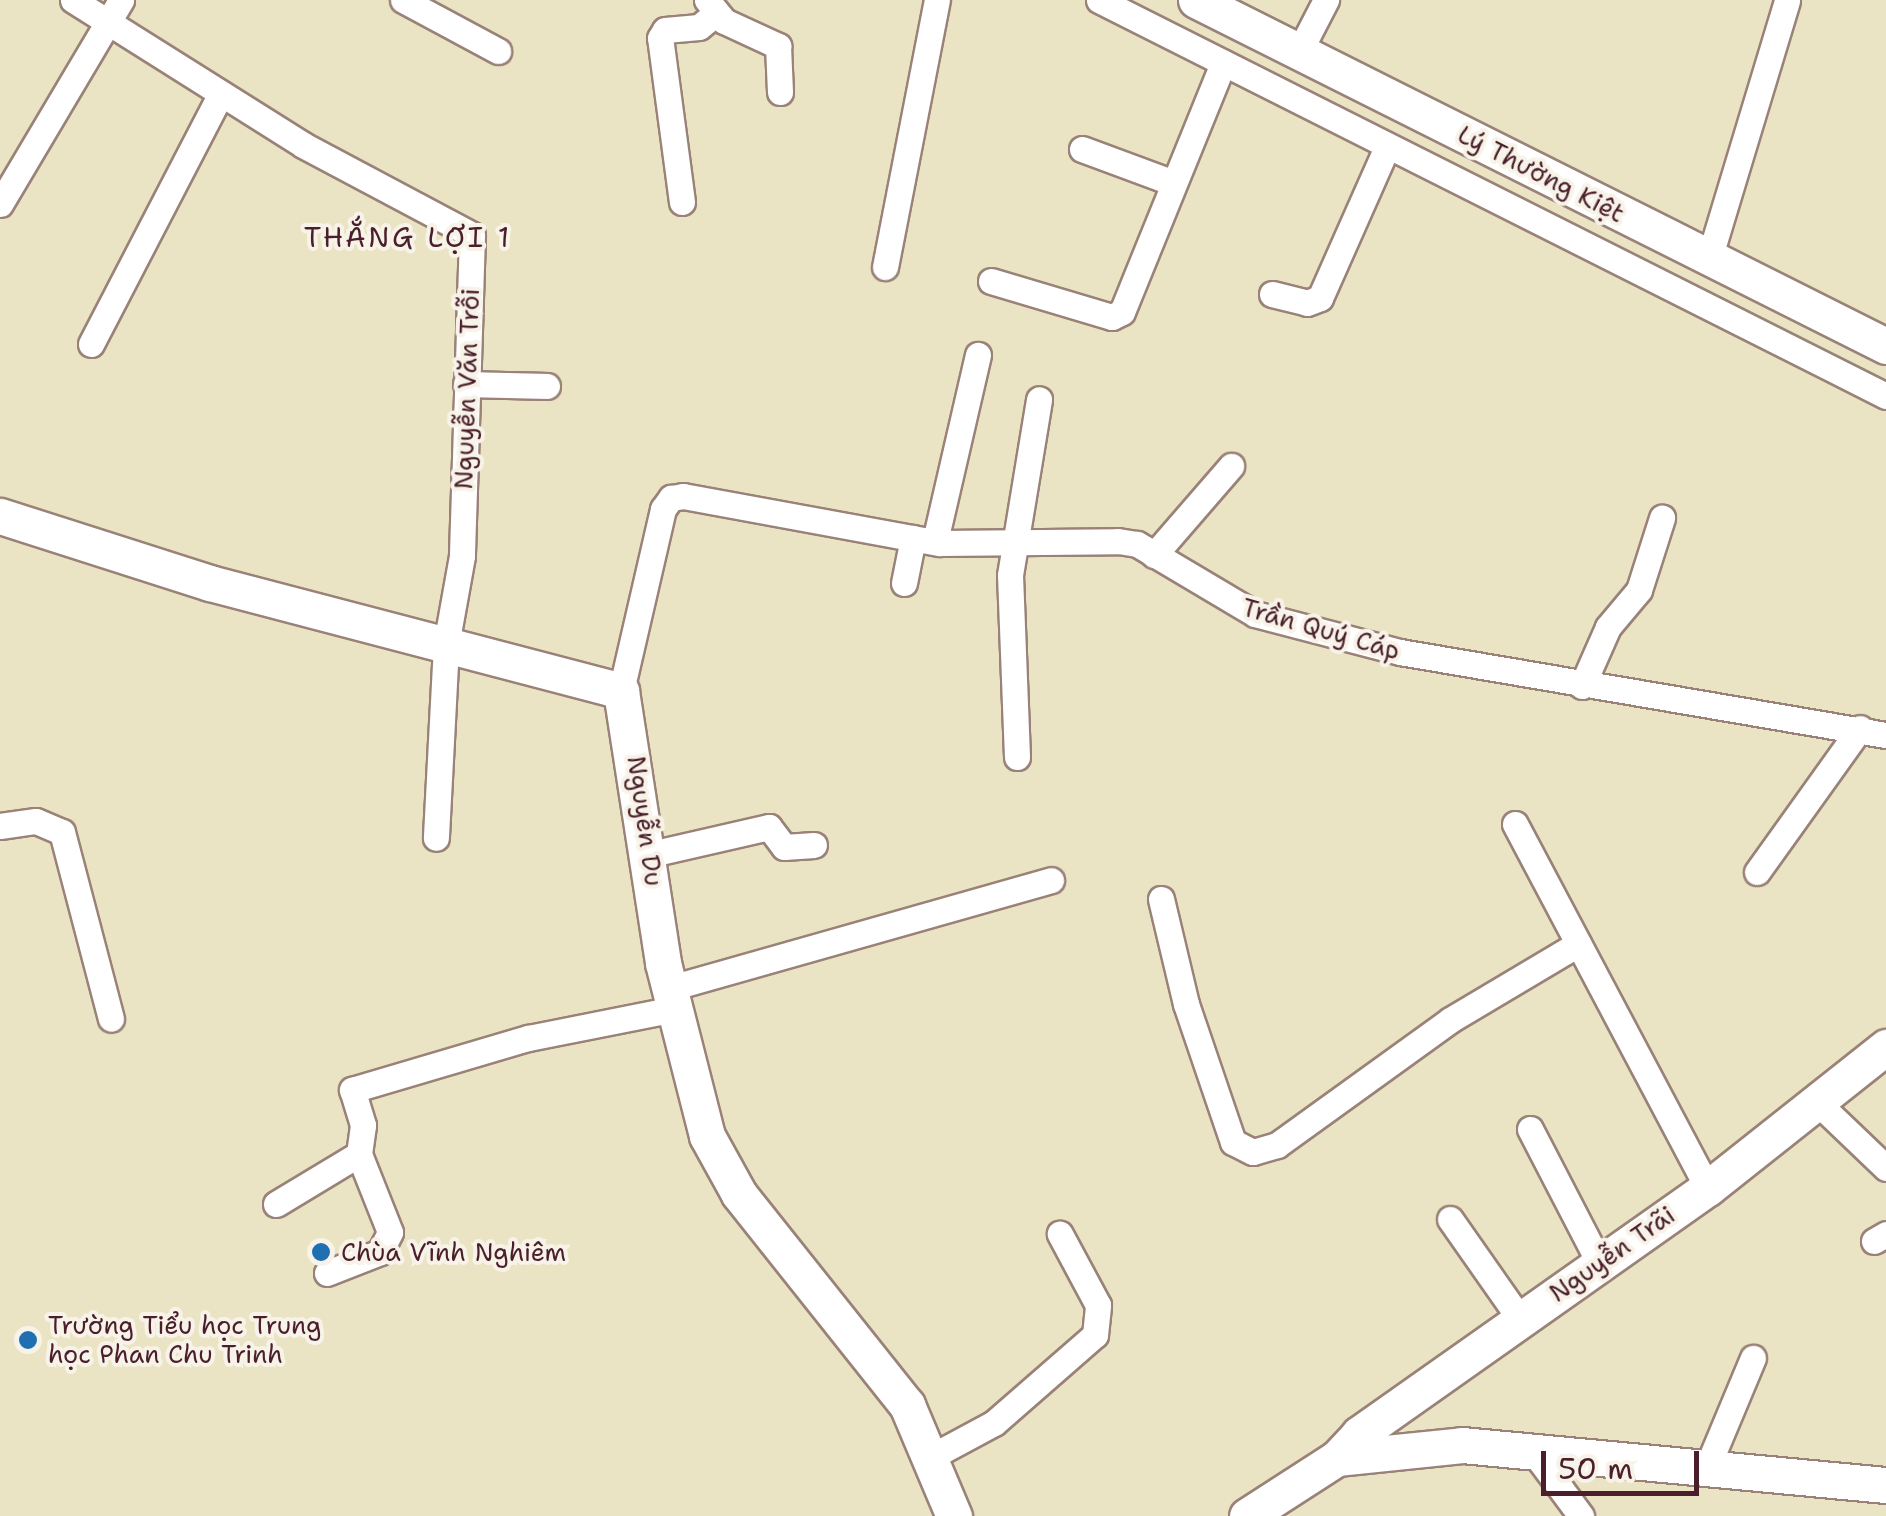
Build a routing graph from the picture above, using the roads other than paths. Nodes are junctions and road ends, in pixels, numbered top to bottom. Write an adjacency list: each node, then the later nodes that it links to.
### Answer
1 (74, 0): 9 (street, Nguyễn Văn Trỗi)
2 (403, 0): 10 (street)
3 (936, 0): 21 (street)
4 (1100, 0): 12 (street)
5 (1196, 0): 11 (street, Lý Thường Kiệt)
6 (1326, 0): 11 (street)
7 (1787, 0): 20 (street)
8 (711, 8): 13 (street); 18 (street)
9 (114, 9): 14 (street, Nguyễn Văn Trỗi); 19 (street)
10 (498, 51)
11 (1299, 52): 20 (street, Lý Thường Kiệt)
12 (1223, 63): 16 (street); 17 (street)
13 (780, 92)
14 (220, 95): 24 (street); 27 (street, Nguyễn Văn Trỗi)
15 (1082, 149): 17 (street)
16 (1386, 149): 23 (street); 29 (street)
17 (1170, 182): 22 (street)
18 (682, 202)
19 (0, 204)
20 (1709, 259): 25 (street, Lý Thường Kiệt)
21 (885, 266)
22 (992, 281)
23 (1272, 294)
24 (91, 344)
25 (1886, 346)
26 (978, 355): 34 (street)
27 (466, 384): 28 (street); 38 (street, Nguyễn Văn Trỗi)
28 (547, 386)
29 (1886, 396)
30 (1039, 399): 35 (street)
31 (1231, 466): 36 (street)
32 (0, 516): 38 (street)
33 (1662, 518): 39 (street)
34 (924, 540): 35 (street, Trần Quý Cáp); 37 (street); 40 (street, Trần Quý Cáp)
35 (1012, 546): 36 (street, Trần Quý Cáp); 43 (street)
36 (1154, 555): 39 (street, Trần Quý Cáp)
37 (904, 583)
38 (446, 645): 40 (street); 46 (street, Nguyễn Văn Trỗi)
39 (1582, 686): 41 (street, Trần Quý Cáp)
40 (622, 690): 48 (street, Nguyễn Du)
41 (1860, 728): 42 (street, Trần Quý Cáp); 49 (street)
42 (1886, 735)
43 (1016, 756)
44 (1515, 824): 52 (street)
45 (0, 826): 54 (street)
46 (436, 838)
47 (814, 845): 48 (street)
48 (651, 854): 53 (street, Nguyễn Du)
49 (1757, 872)
50 (1050, 880): 53 (street)
51 (1161, 900): 52 (street)
52 (1578, 944): 60 (street)
53 (672, 998): 58 (street); 70 (street, Nguyễn Du)
54 (111, 1019)
55 (1886, 1048): 56 (street, Nguyễn Trãi)
56 (1818, 1104): 59 (street); 60 (street, Nguyễn Trãi)
57 (1530, 1129): 64 (street)
58 (359, 1154): 61 (street); 65 (street)
59 (1886, 1168)
60 (1708, 1188): 64 (street, Nguyễn Trãi)
61 (276, 1204)
62 (1450, 1219): 66 (street)
63 (1060, 1234): 70 (street)
64 (1599, 1262): 66 (street, Nguyễn Trãi)
65 (327, 1273)
66 (1520, 1318): 69 (street, Nguyễn Trãi)
67 (1753, 1358): 71 (street)
68 (1530, 1447): 69 (street); 71 (street); 75 (street)
69 (1337, 1458): 73 (street)
70 (927, 1459): 74 (street, Nguyễn Du)
71 (1709, 1463): 72 (street)
72 (1886, 1485)
73 (1266, 1511)
74 (954, 1516)
75 (1581, 1516)

